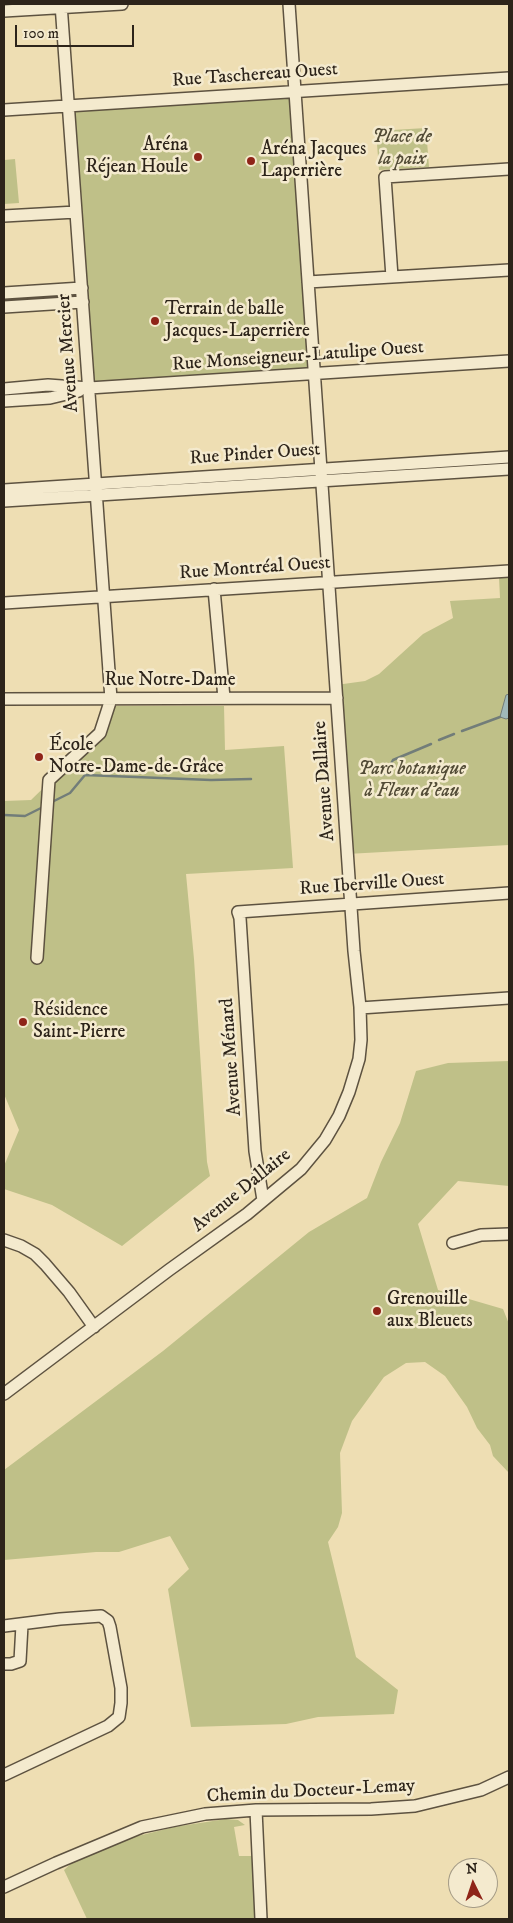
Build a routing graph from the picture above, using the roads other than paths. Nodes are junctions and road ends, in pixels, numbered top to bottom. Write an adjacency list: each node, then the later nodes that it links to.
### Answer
1 (122, 4): 3 (street)
2 (288, 4): 6 (street, Avenue Dallaire)
3 (62, 6): 4 (street); 7 (street, Avenue Mercier)
4 (4, 11)
5 (509, 78): 6 (street, Rue Taschereau Ouest)
6 (295, 91): 7 (street, Rue Taschereau Ouest); 14 (street, Avenue Dallaire)
7 (70, 105): 8 (street, Rue Taschereau Ouest); 10 (street, Avenue Mercier)
8 (4, 110)
9 (509, 169): 13 (street)
10 (76, 212): 11 (street); 15 (street, Avenue Mercier)
11 (4, 216)
12 (509, 270): 13 (street)
13 (392, 277): 14 (street)
14 (308, 282): 20 (street, Avenue Dallaire)
15 (82, 288): 16 (street); 17 (street, Avenue Mercier)
16 (4, 292)
17 (83, 302): 18 (street); 21 (street, Avenue Mercier)
18 (4, 307)
19 (509, 361): 20 (street, Rue Monseigneur-Latulipe Ouest)
20 (314, 372): 21 (street, Rue Monseigneur-Latulipe Ouest); 25 (street, Avenue Dallaire)
21 (89, 388): 22 (street, Rue Monseigneur-Latulipe Ouest); 23 (street, Rue Monseigneur-Latulipe Ouest); 28 (street, Avenue Mercier)
22 (4, 389)
23 (4, 402)
24 (509, 456): 25 (street, Rue Pinder Ouest)
25 (321, 468): 27 (street, Avenue Dallaire); 28 (street, Rue Pinder Ouest)
26 (509, 469): 27 (street, Rue Pinder Ouest)
27 (322, 481): 30 (street, Rue Pinder Ouest); 33 (street, Avenue Dallaire)
28 (96, 483): 29 (street, Rue Pinder Ouest); 30 (street, Avenue Mercier)
29 (4, 490)
30 (97, 495): 31 (street, Rue Pinder Ouest); 35 (street, Avenue Mercier)
31 (4, 501)
32 (509, 571): 33 (street, Rue Montréal Ouest)
33 (329, 582): 34 (street, Rue Montréal Ouest); 38 (street, Avenue Dallaire)
34 (214, 589): 35 (street, Rue Montréal Ouest); 37 (street)
35 (104, 596): 36 (street, Rue Montréal Ouest); 40 (street, Avenue Mercier)
36 (4, 602)
37 (224, 698): 38 (street, Rue Notre-Dame); 40 (street, Rue Notre-Dame)
38 (336, 698): 42 (street, Avenue Dallaire)
39 (4, 699): 40 (street, Rue Notre-Dame)
40 (111, 699): 44 (street)
41 (509, 893): 42 (street, Rue Iberville Ouest)
42 (352, 903): 43 (street, Rue Iberville Ouest); 46 (street, Avenue Dallaire)
43 (238, 912): 47 (street, Avenue Ménard)
44 (37, 958)
45 (509, 998): 46 (street)
46 (360, 1008): 47 (street, Avenue Dallaire)
47 (263, 1200): 51 (street, Avenue Dallaire)
48 (509, 1234): 50 (street)
49 (4, 1241): 51 (street)
50 (453, 1243)
51 (94, 1327): 52 (street, Avenue Dallaire)
52 (4, 1394)
53 (22, 1625): 54 (street); 55 (street); 56 (street)
54 (4, 1626)
55 (4, 1664)
56 (4, 1775)
57 (509, 1777): 58 (street, Chemin du Docteur-Lemay)
58 (256, 1810): 59 (street, Chemin du Docteur-Lemay); 60 (street)
59 (4, 1887)
60 (261, 1919)

